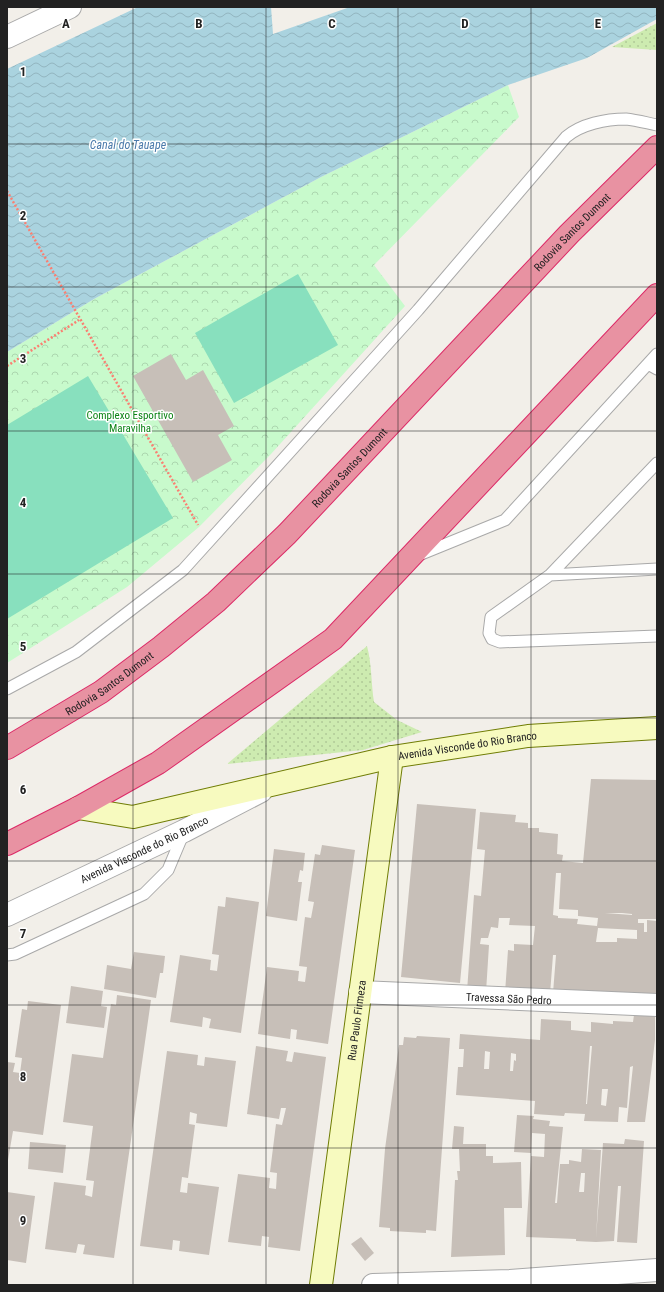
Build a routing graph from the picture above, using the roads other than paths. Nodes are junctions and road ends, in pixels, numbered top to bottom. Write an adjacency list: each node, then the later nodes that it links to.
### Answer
1 (70, 7): 2 (street)
2 (7, 37)
3 (657, 126): 13 (lane)
4 (657, 147): 15 (highway, Rodovia Santos Dumont)
5 (657, 295): 9 (highway)
6 (657, 354): 7 (lane)
7 (653, 367): 9 (lane)
8 (657, 464): 11 (lane)
9 (411, 558): 18 (highway)
10 (657, 570): 11 (lane)
11 (550, 575): 12 (lane)
12 (657, 636)
13 (7, 690)
14 (657, 728): 16 (main road, Avenida Visconde do Rio Branco)
15 (7, 748)
16 (392, 757): 17 (main road, Avenida Visconde do Rio Branco); 23 (main road, Rua Paulo Firmeza)
17 (280, 781): 18 (main road, Avenida Visconde do Rio Branco); 19 (street, Avenida Visconde do Rio Branco)
18 (78, 808): 20 (highway)
19 (184, 831): 21 (street, Avenida Visconde do Rio Branco); 22 (lane)
20 (7, 844)
21 (7, 915)
22 (7, 955)
23 (360, 992): 24 (street, Travessa São Pedro); 27 (main road, Rua Paulo Firmeza)
24 (657, 1005)
25 (657, 1270): 26 (street)
26 (510, 1283): 28 (street)
27 (321, 1285)
28 (373, 1285)

